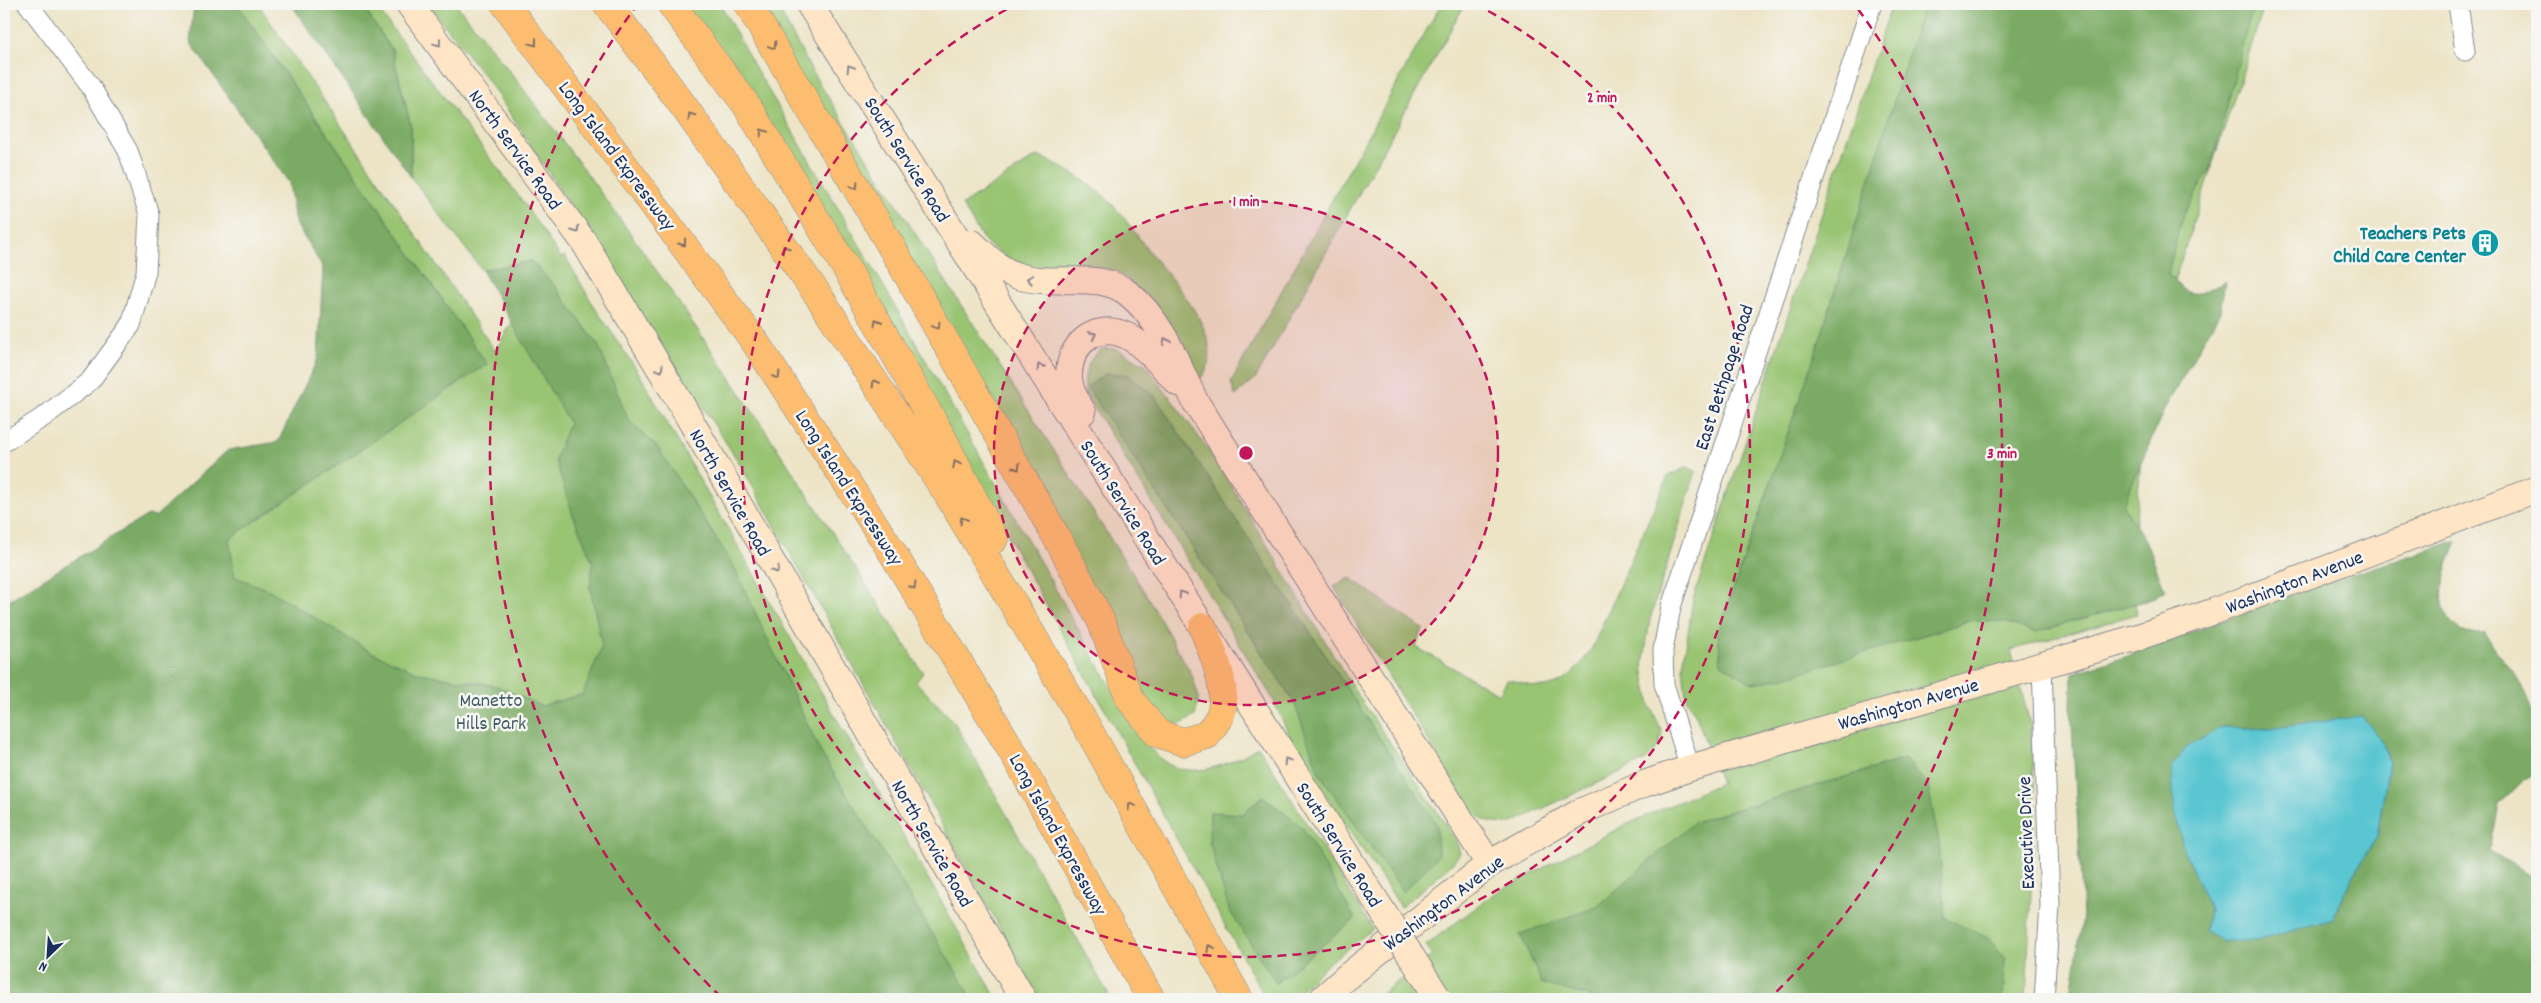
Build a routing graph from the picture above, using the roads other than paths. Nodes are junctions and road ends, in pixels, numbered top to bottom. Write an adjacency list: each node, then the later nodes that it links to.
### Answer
1 (28, 4): 13 (street)
2 (409, 4): 22 (main road, North Service Road, one-way to 22)
3 (505, 4): 23 (highway, Long Island Expressway, one-way to 23)
4 (608, 4): 18 (highway, one-way to 4)
5 (671, 4): 18 (highway, one-way to 5)
6 (748, 4): 16 (highway, one-way to 16)
7 (809, 4): 11 (main road, South Service Road, one-way to 7)
8 (1872, 4): 19 (street, East Bethpage Road)
9 (2458, 4): 10 (street)
10 (2465, 51)
11 (942, 213): 12 (main road, one-way to 11); 15 (main road, South Service Road, one-way to 11)
12 (1195, 401): 15 (main road, one-way to 12); 20 (main road)
13 (4, 442)
14 (2537, 489): 17 (main road, Washington Avenue)
15 (1152, 546): 16 (main road, South Service Road, one-way to 15)
16 (1203, 627): 25 (main road, South Service Road, one-way to 16, bridge)
17 (2042, 666): 19 (main road, Washington Avenue); 26 (street, Executive Drive)
18 (1088, 727): 21 (highway, one-way to 18)
19 (1690, 768): 20 (main road, Washington Avenue)
20 (1489, 864): 24 (main road, Washington Avenue)
21 (1236, 995)
22 (1023, 999)
23 (1151, 999)
24 (1322, 999)
25 (1439, 999)
26 (2044, 999)

